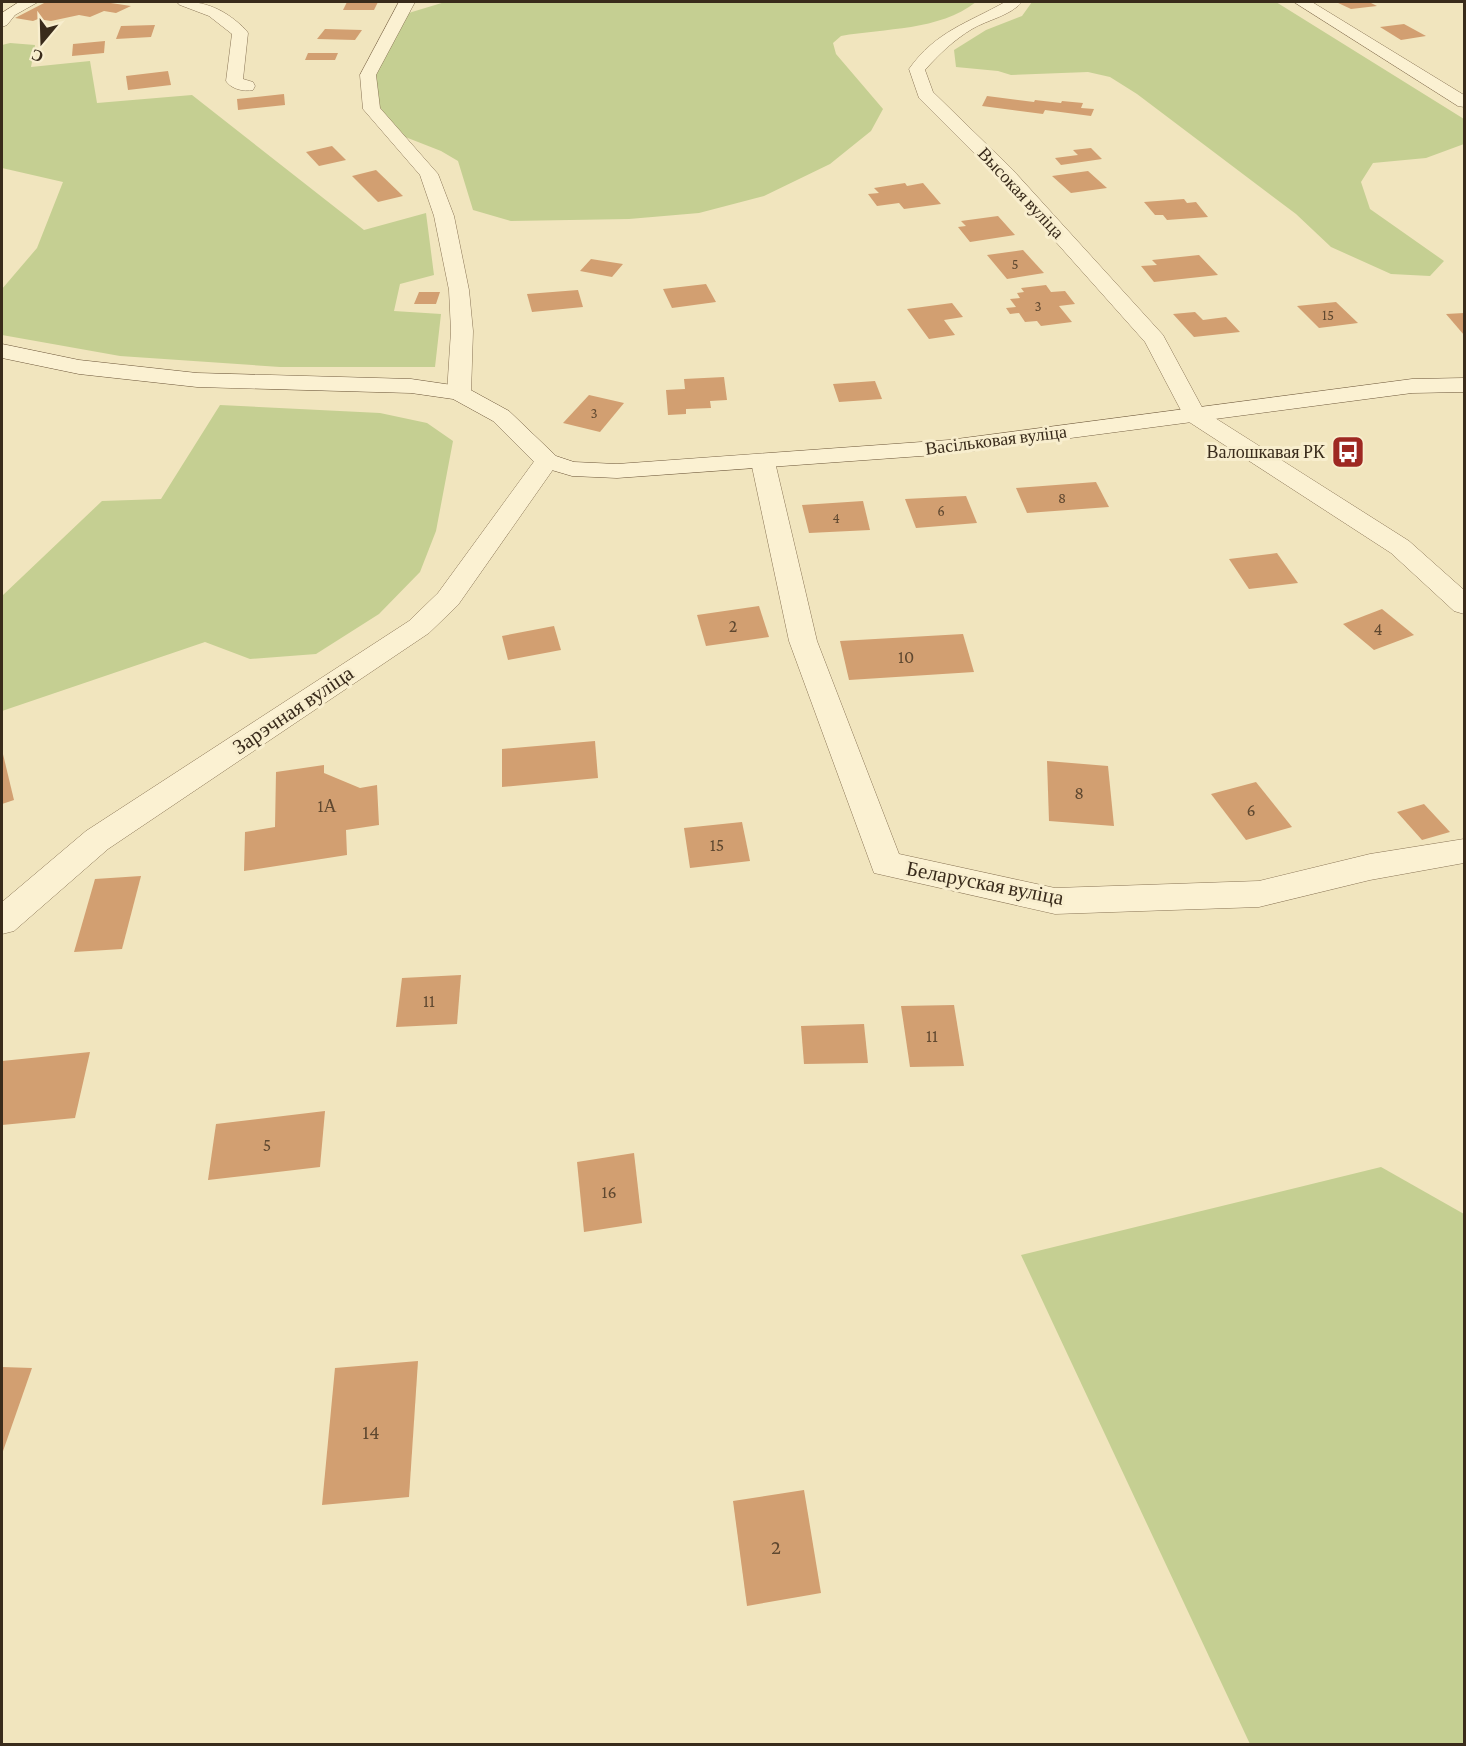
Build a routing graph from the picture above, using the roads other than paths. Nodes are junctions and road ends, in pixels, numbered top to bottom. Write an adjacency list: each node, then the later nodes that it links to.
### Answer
1 (30, 2): 6 (street)
2 (185, 2): 7 (street)
3 (407, 2): 11 (street)
4 (1014, 2): 12 (street, Высокая вуліца)
5 (1302, 2): 8 (street)
6 (2, 21)
7 (247, 86)
8 (1464, 102)
9 (2, 351): 11 (street)
10 (1464, 385): 12 (street, Васільковая вуліца)
11 (459, 393): 13 (street)
12 (1194, 415): 14 (street, Васільковая вуліца); 15 (street)
13 (539, 454): 14 (street, Васільковая вуліца); 17 (street, Зарэчная вуліца)
14 (763, 462): 16 (street, Беларуская вуліца)
15 (1464, 604)
16 (1464, 851)
17 (2, 921)

